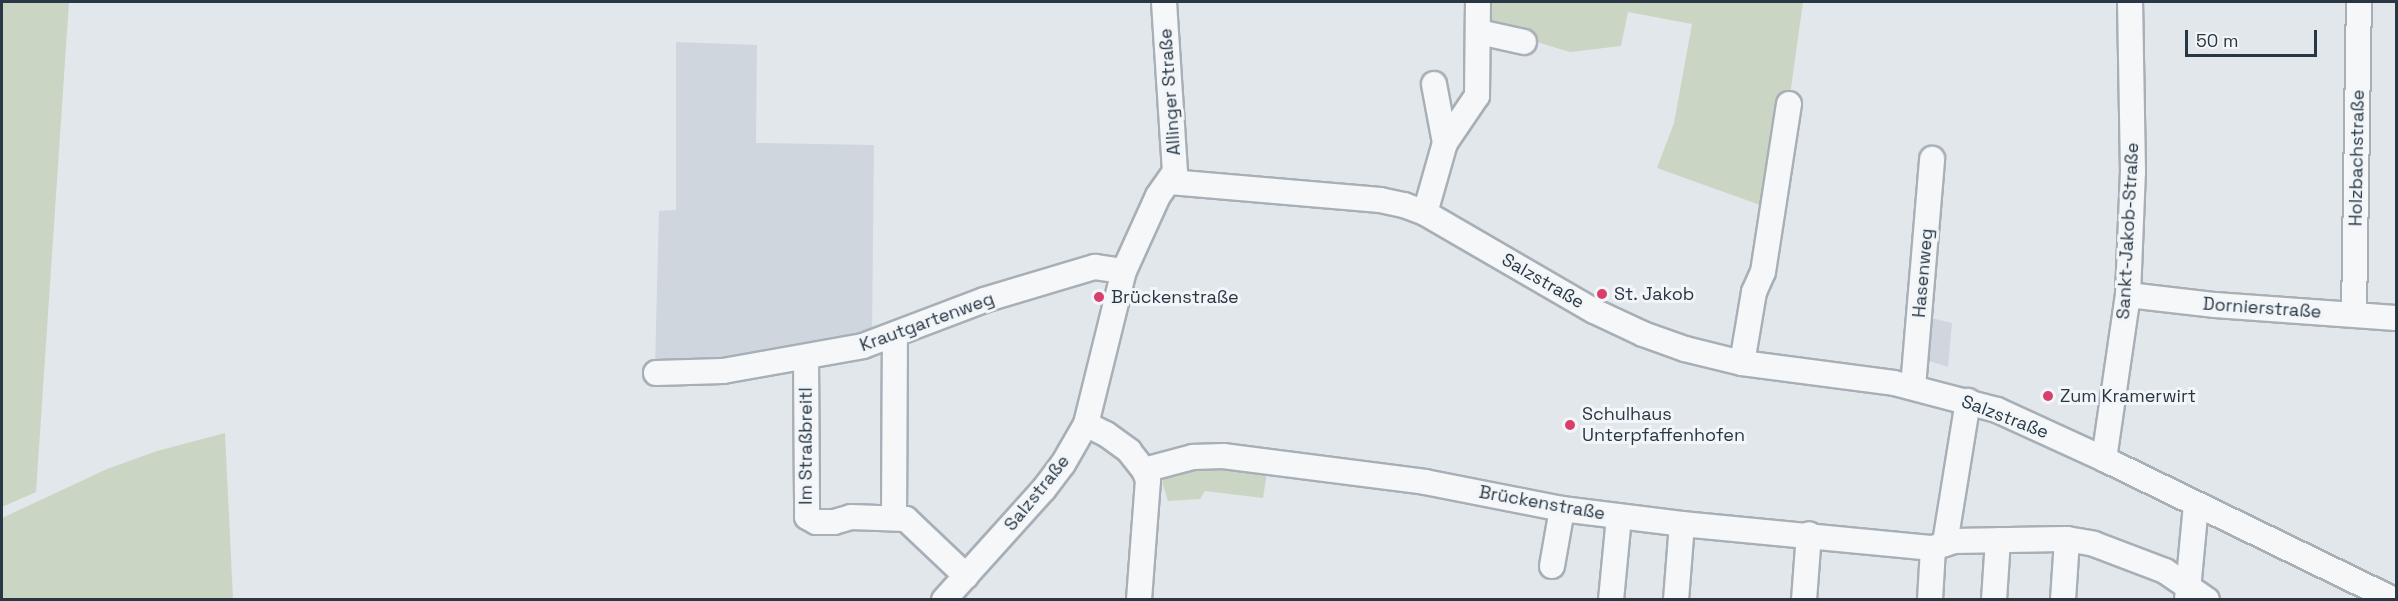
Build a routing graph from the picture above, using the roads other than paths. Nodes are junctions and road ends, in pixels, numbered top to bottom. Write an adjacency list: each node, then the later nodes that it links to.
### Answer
1 (1164, 2): 11 (street, Allinger Straße)
2 (1478, 2): 5 (street)
3 (2130, 2): 14 (street, Sankt-Jakob-Straße)
4 (2359, 2): 15 (street, Holzbachstraße)
5 (1479, 32): 6 (street); 9 (street)
6 (1524, 42)
7 (1434, 84): 9 (street)
8 (1789, 104): 19 (street)
9 (1445, 143): 12 (street)
10 (1932, 159): 21 (street, Hasenweg)
11 (1170, 182): 12 (street, Salzstraße); 13 (street, Salzstraße)
12 (1425, 213): 19 (street, Salzstraße)
13 (1124, 271): 17 (street, Krautgartenweg); 23 (street, Salzstraße)
14 (2128, 295): 15 (street, Dornierstraße); 24 (street, Sankt-Jakob-Straße)
15 (2354, 314): 16 (street, Dornierstraße)
16 (2397, 318)
17 (895, 336): 18 (street, Krautgartenweg); 29 (street)
18 (806, 358): 20 (street, Krautgartenweg); 29 (street, Im Straßbreitl)
19 (1742, 363): 21 (street, Salzstraße)
20 (656, 373)
21 (1913, 387): 22 (street, Salzstraße)
22 (1968, 401): 24 (street, Salzstraße); 34 (street)
23 (1086, 424): 25 (street); 36 (street, Salzstraße)
24 (2104, 459): 26 (street, Salzstraße)
25 (1144, 470): 27 (street, Brückenstraße); 39 (street)
26 (2196, 504): 37 (street); 46 (street, Salzstraße)
27 (1562, 508): 28 (street, Brückenstraße); 35 (street)
28 (1619, 517): 30 (street, Brückenstraße); 40 (street)
29 (894, 518): 36 (street, Im Straßbreitl)
30 (1682, 524): 31 (street, Brückenstraße); 41 (street)
31 (1809, 534): 34 (street, Brückenstraße); 42 (street)
32 (2067, 539): 33 (street, Brückenstraße); 37 (street, Brückenstraße); 45 (street)
33 (1998, 540): 34 (street, Brückenstraße); 44 (street)
34 (1939, 545): 43 (street)
35 (1552, 566)
36 (966, 576): 38 (street, Salzstraße)
37 (2194, 595)
38 (944, 600)
39 (1139, 600)
40 (1611, 600)
41 (1676, 600)
42 (1804, 600)
43 (1930, 600)
44 (1994, 600)
45 (2063, 600)
46 (2394, 600)

